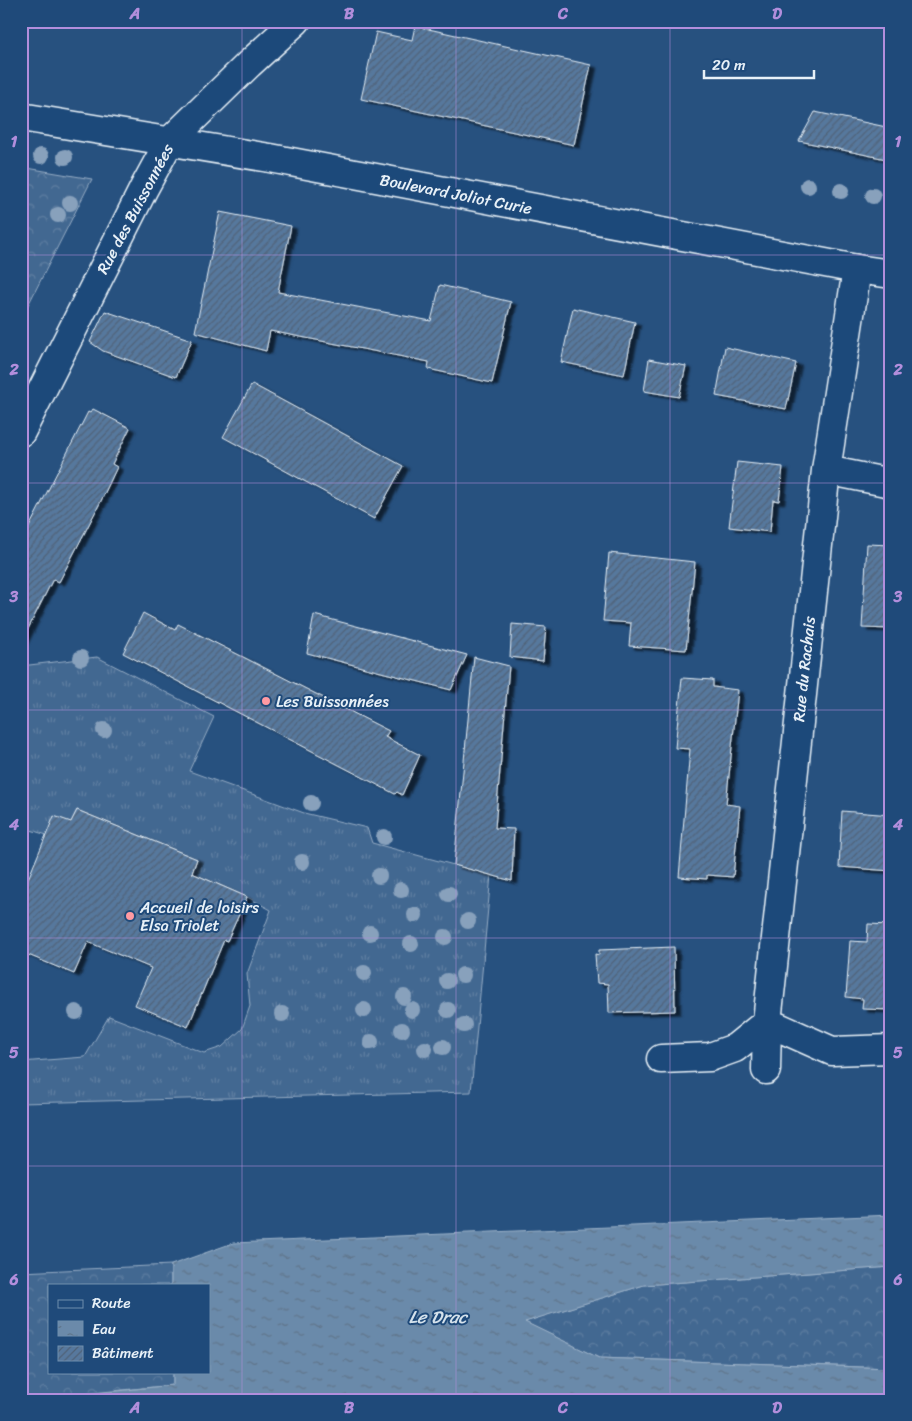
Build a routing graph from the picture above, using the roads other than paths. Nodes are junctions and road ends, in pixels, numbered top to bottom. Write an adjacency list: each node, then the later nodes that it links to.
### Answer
1 (296, 21): 3 (street, Rue des Buissonnées)
2 (21, 117): 3 (street, Boulevard Joliot Curie)
3 (169, 142): 4 (street, Boulevard Joliot Curie); 6 (street, Rue des Buissonnées)
4 (856, 269): 5 (street, Boulevard Joliot Curie); 7 (street, Rue du Rachais)
5 (891, 274)
6 (21, 432)
7 (826, 470): 8 (street); 9 (street, Rue du Rachais)
8 (891, 483)
9 (767, 1022): 10 (street); 11 (street); 12 (street, Rue du Rachais)
10 (891, 1049)
11 (661, 1059)
12 (766, 1070)

